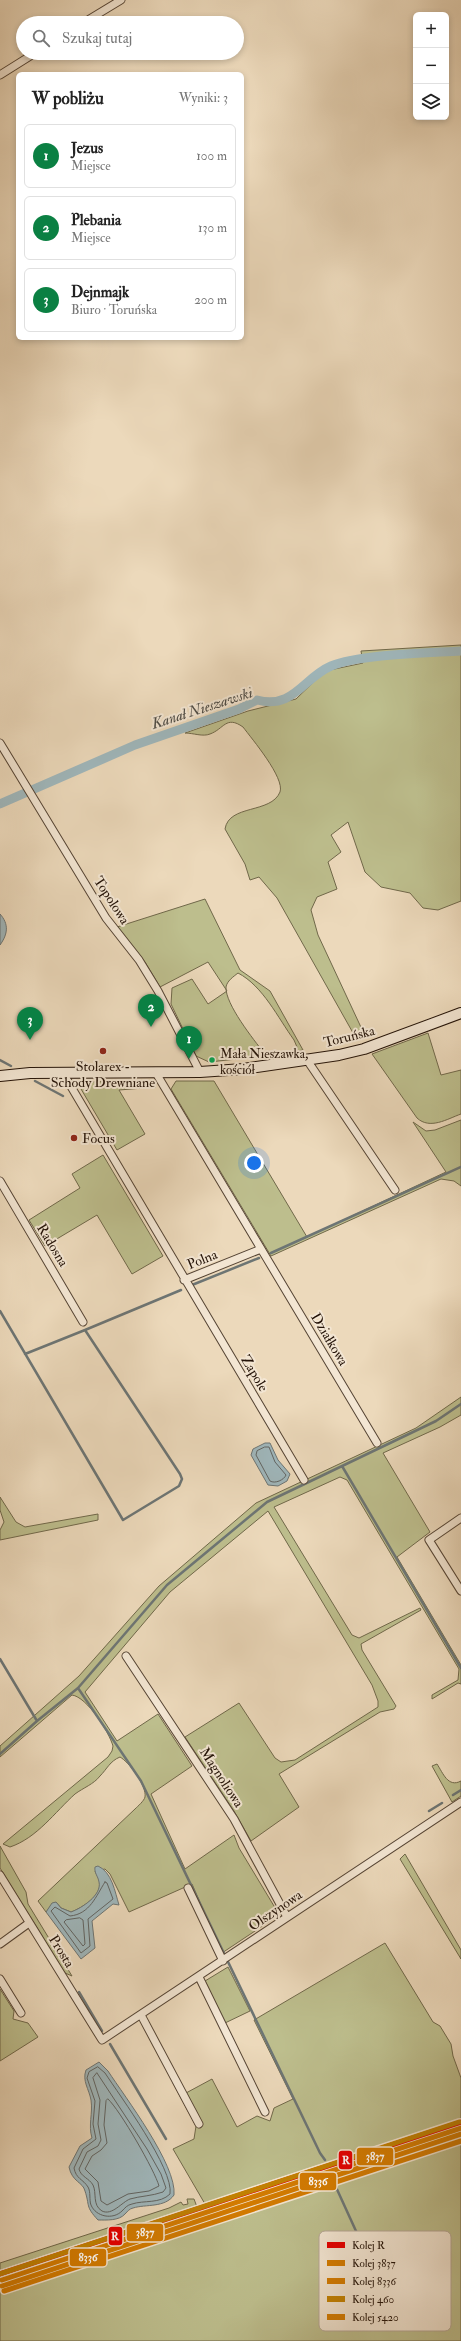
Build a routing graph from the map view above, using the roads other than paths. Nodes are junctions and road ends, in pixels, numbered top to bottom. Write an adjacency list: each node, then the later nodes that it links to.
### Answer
1 (121, 0): 2 (street)
2 (95, 16)
3 (24, 60): 4 (street)
4 (0, 75)
5 (0, 743): 8 (street, Topolowa)
6 (461, 1013): 7 (main road, Toruńska)
7 (307, 1060): 8 (main road, Toruńska); 13 (street)
8 (200, 1072): 10 (main road, Toruńska)
9 (63, 1073): 10 (main road, Toruńska); 11 (main road, Toruńska); 15 (street, Polna)
10 (156, 1073): 14 (street)
11 (0, 1076)
12 (0, 1181): 16 (street, Radosna)
13 (395, 1190)
14 (261, 1249): 15 (street, Polna); 17 (street, Działkowa)
15 (184, 1280): 18 (street, Zapole)
16 (83, 1322)
17 (377, 1443)
18 (304, 1480)
19 (461, 1518): 20 (street)
20 (461, 1591)
21 (126, 1656): 25 (street, Magnoliowa)
22 (461, 1802): 25 (street, Olszynowa)
23 (0, 1875): 26 (street, Prosta)
24 (188, 1888): 28 (street)
25 (287, 1917): 28 (street, Olszynowa)
26 (30, 1923): 27 (street); 33 (street, Prosta)
27 (0, 1944)
28 (225, 1959): 29 (street, Olszynowa)
29 (199, 1977): 32 (street, Olszynowa); 34 (street)
30 (0, 1980): 31 (street)
31 (21, 2013)
32 (141, 2015): 33 (street, Olszynowa); 35 (street)
33 (102, 2040)
34 (265, 2112)
35 (199, 2124)

